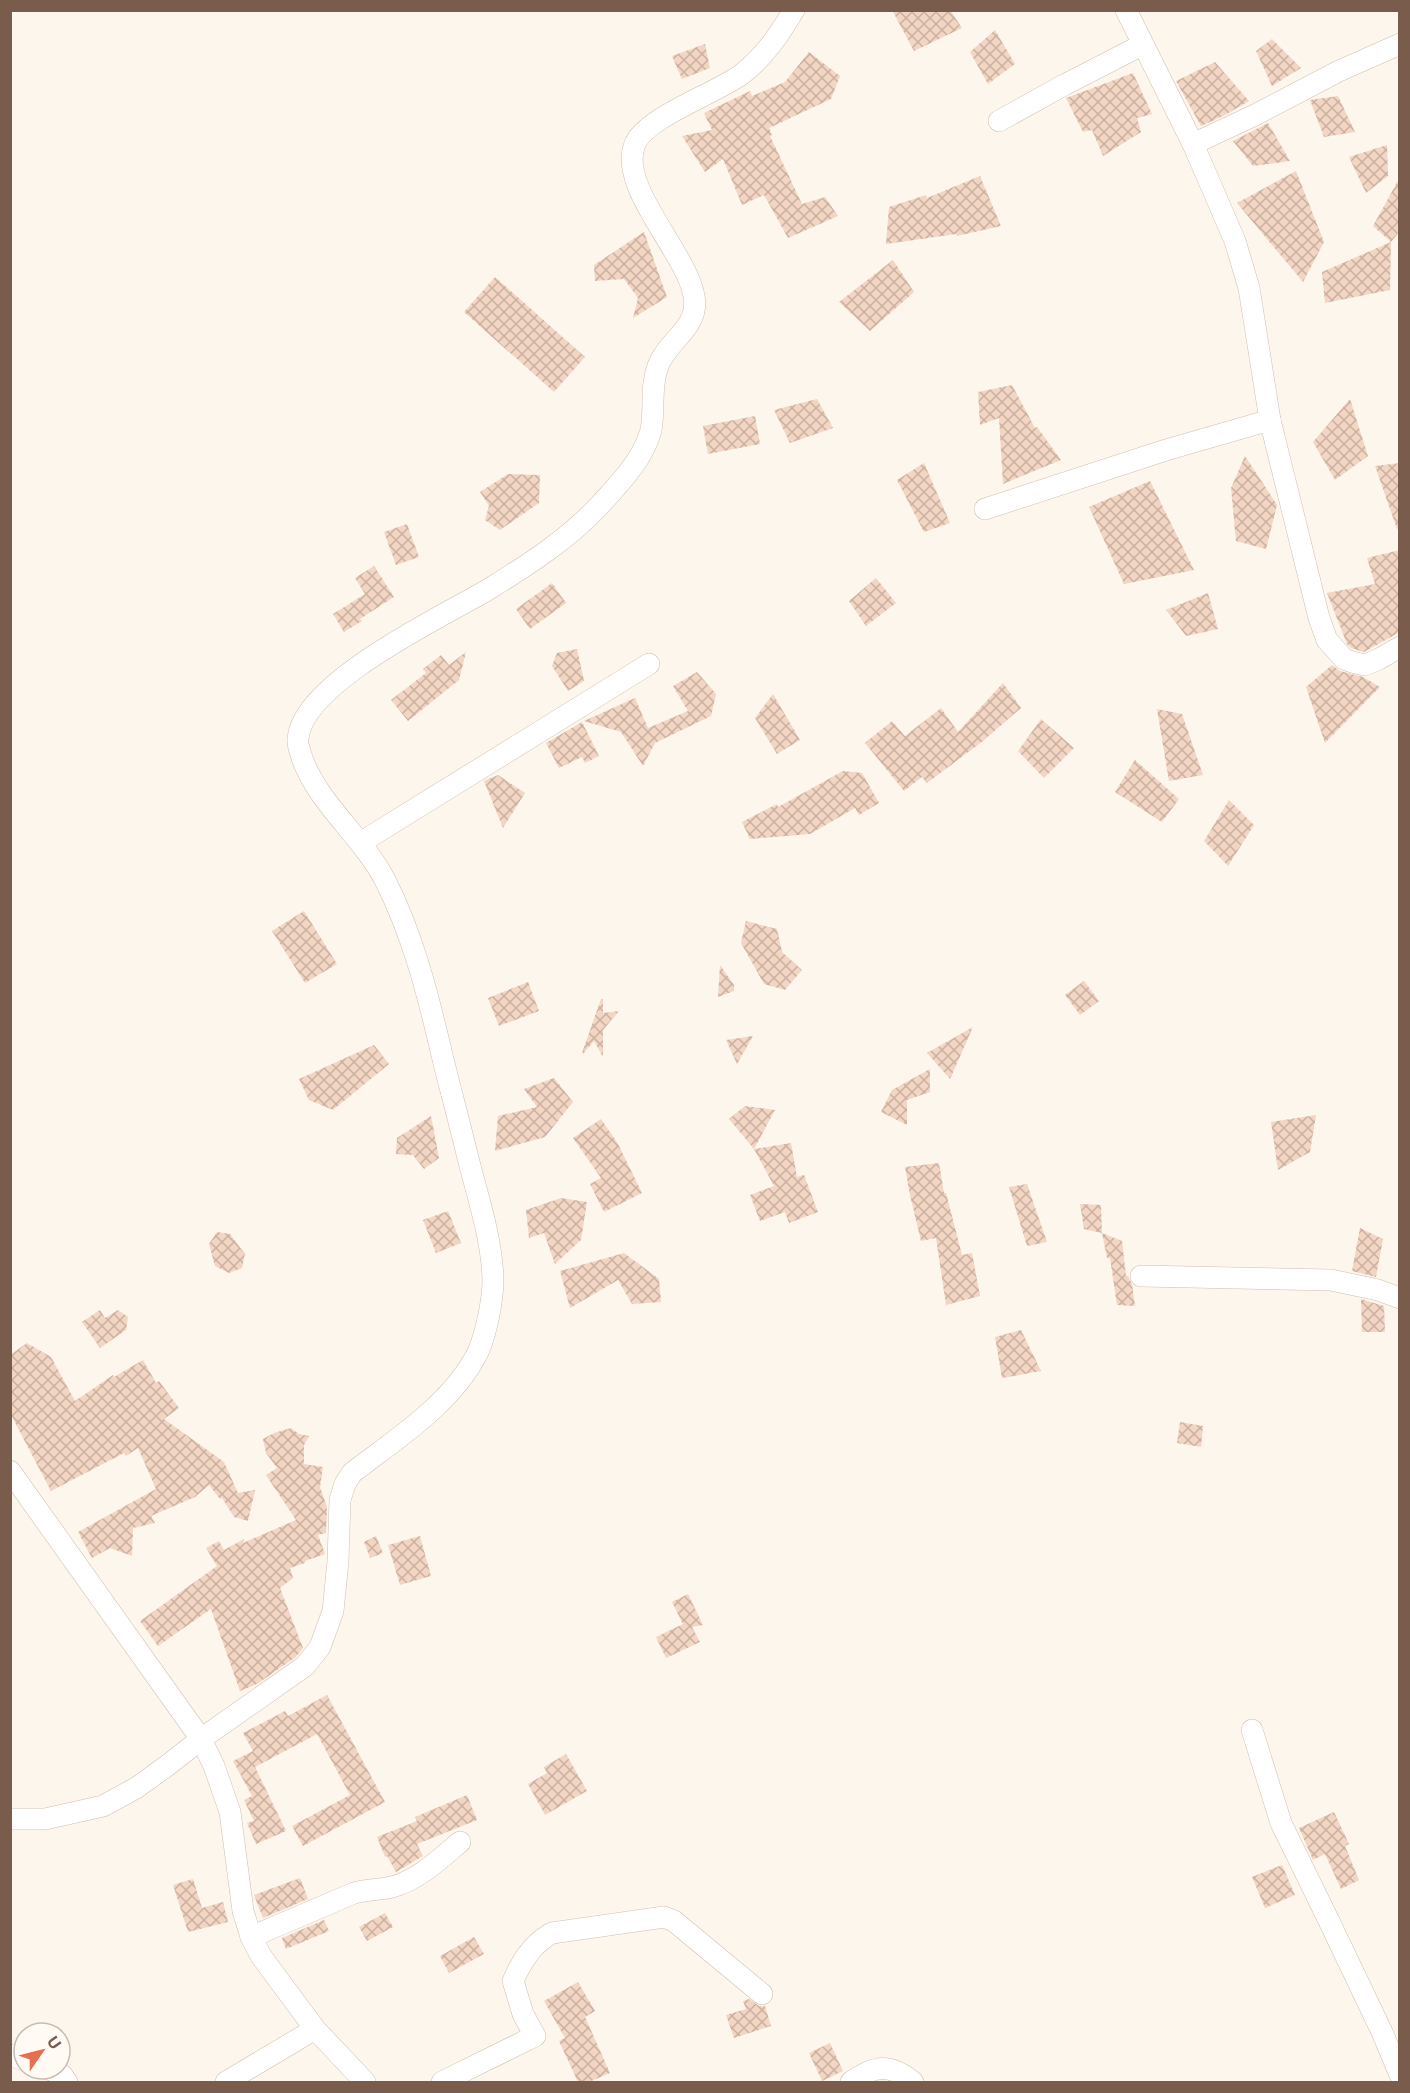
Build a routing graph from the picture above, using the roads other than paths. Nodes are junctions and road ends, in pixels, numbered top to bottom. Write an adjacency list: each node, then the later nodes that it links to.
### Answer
1 (794, 10): 11 (street)
2 (1126, 10): 4 (street)
3 (1400, 44): 6 (street)
4 (1142, 45): 5 (street); 6 (street)
5 (999, 121)
6 (1193, 144): 7 (street)
7 (1270, 420): 8 (street); 9 (street)
8 (986, 509)
9 (1400, 647)
10 (649, 664): 11 (street)
11 (360, 843): 16 (street)
12 (1141, 1275): 13 (street)
13 (1400, 1298)
14 (10, 1471): 16 (street)
15 (1252, 1730): 22 (street)
16 (201, 1739): 17 (street); 19 (street)
17 (10, 1819)
18 (460, 1842): 19 (street)
19 (251, 1937): 21 (street)
20 (762, 1994): 25 (street)
21 (315, 2029): 23 (street); 24 (street)
22 (1400, 2075)
23 (226, 2082)
24 (365, 2082)
25 (442, 2082)
26 (851, 2082): 27 (street)
27 (913, 2082)

